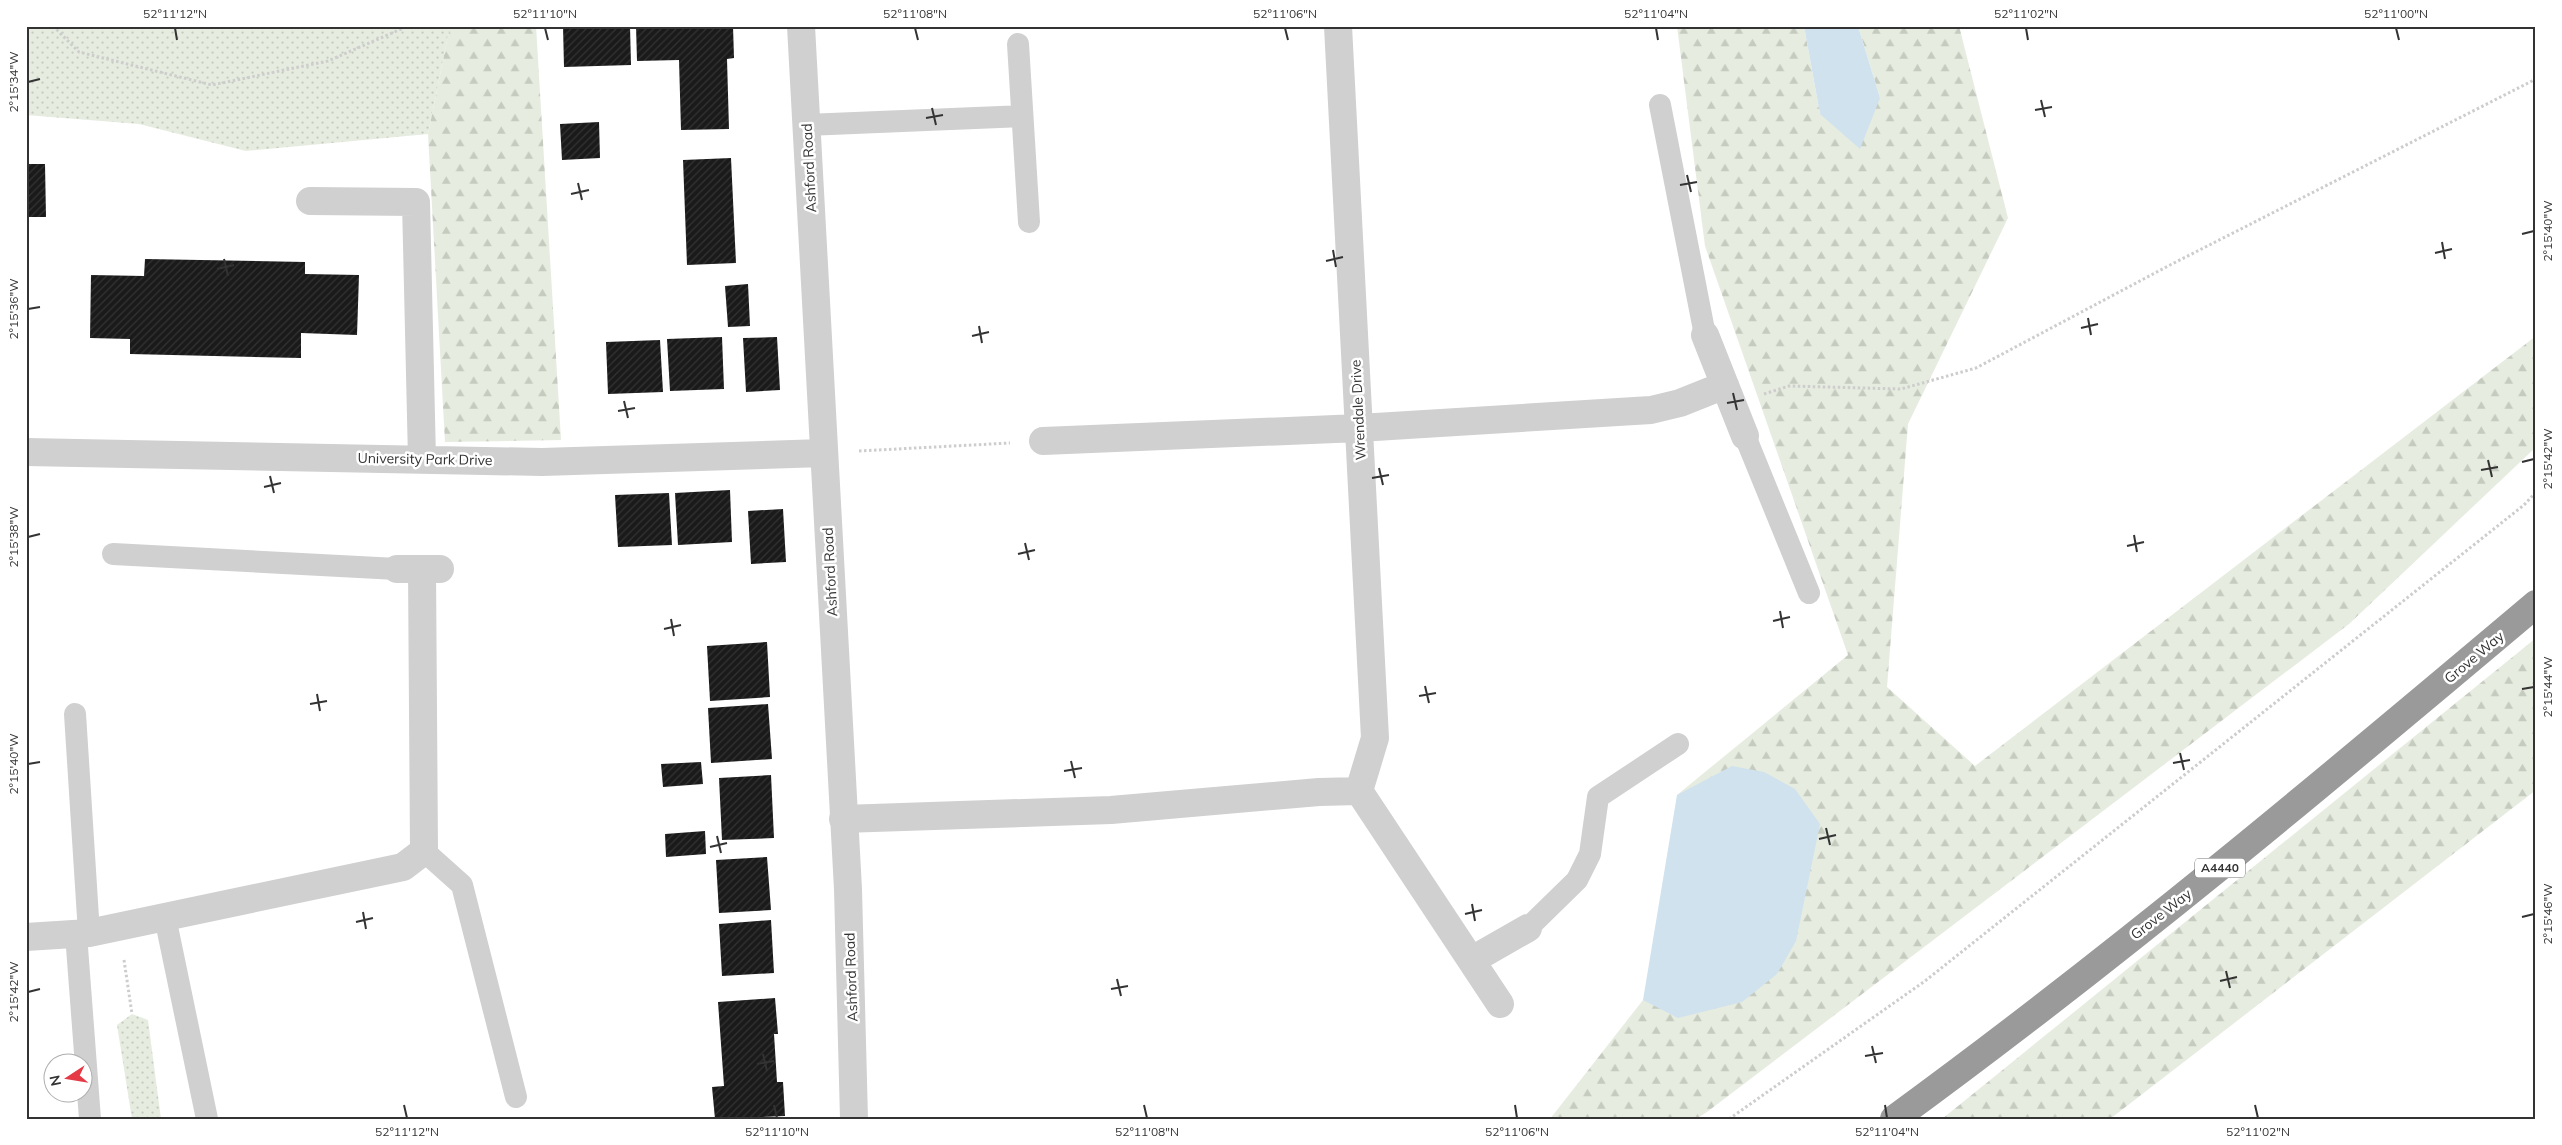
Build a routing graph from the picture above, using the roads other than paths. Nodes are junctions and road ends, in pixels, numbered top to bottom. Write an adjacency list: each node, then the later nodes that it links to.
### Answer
1 (801, 26): 6 (street, Ashford Road)
2 (1338, 26): 11 (street, Wrendale Drive)
3 (1018, 44): 5 (lane)
4 (1660, 105): 9 (lane)
5 (1022, 116): 6 (lane); 8 (lane)
6 (806, 125): 15 (street, Ashford Road)
7 (310, 201): 16 (street)
8 (1029, 222)
9 (1705, 335): 10 (street)
10 (1729, 395): 11 (street); 12 (street)
11 (1359, 428): 13 (street); 23 (street, Wrendale Drive)
12 (1746, 436): 19 (lane)
13 (1043, 441)
14 (26, 452): 16 (street, University Park Drive)
15 (823, 452): 16 (street, University Park Drive); 24 (street, Ashford Road)
16 (422, 458)
17 (113, 554): 18 (lane)
18 (419, 569): 25 (street)
19 (1809, 593)
20 (2536, 604): 36 (highway, Grove Way / A4440)
21 (75, 714): 28 (lane)
22 (1678, 744): 27 (lane)
23 (1359, 791): 24 (street); 30 (street)
24 (843, 819): 35 (street, Ashford Road)
25 (424, 851): 26 (street); 32 (lane)
26 (164, 917): 28 (street); 34 (lane)
27 (1528, 928): 30 (street)
28 (83, 934): 29 (street); 33 (lane)
29 (26, 937)
30 (1472, 960): 31 (street)
31 (1500, 1004)
32 (516, 1097)
33 (90, 1119)
34 (207, 1119)
35 (854, 1119)
36 (1894, 1119)

